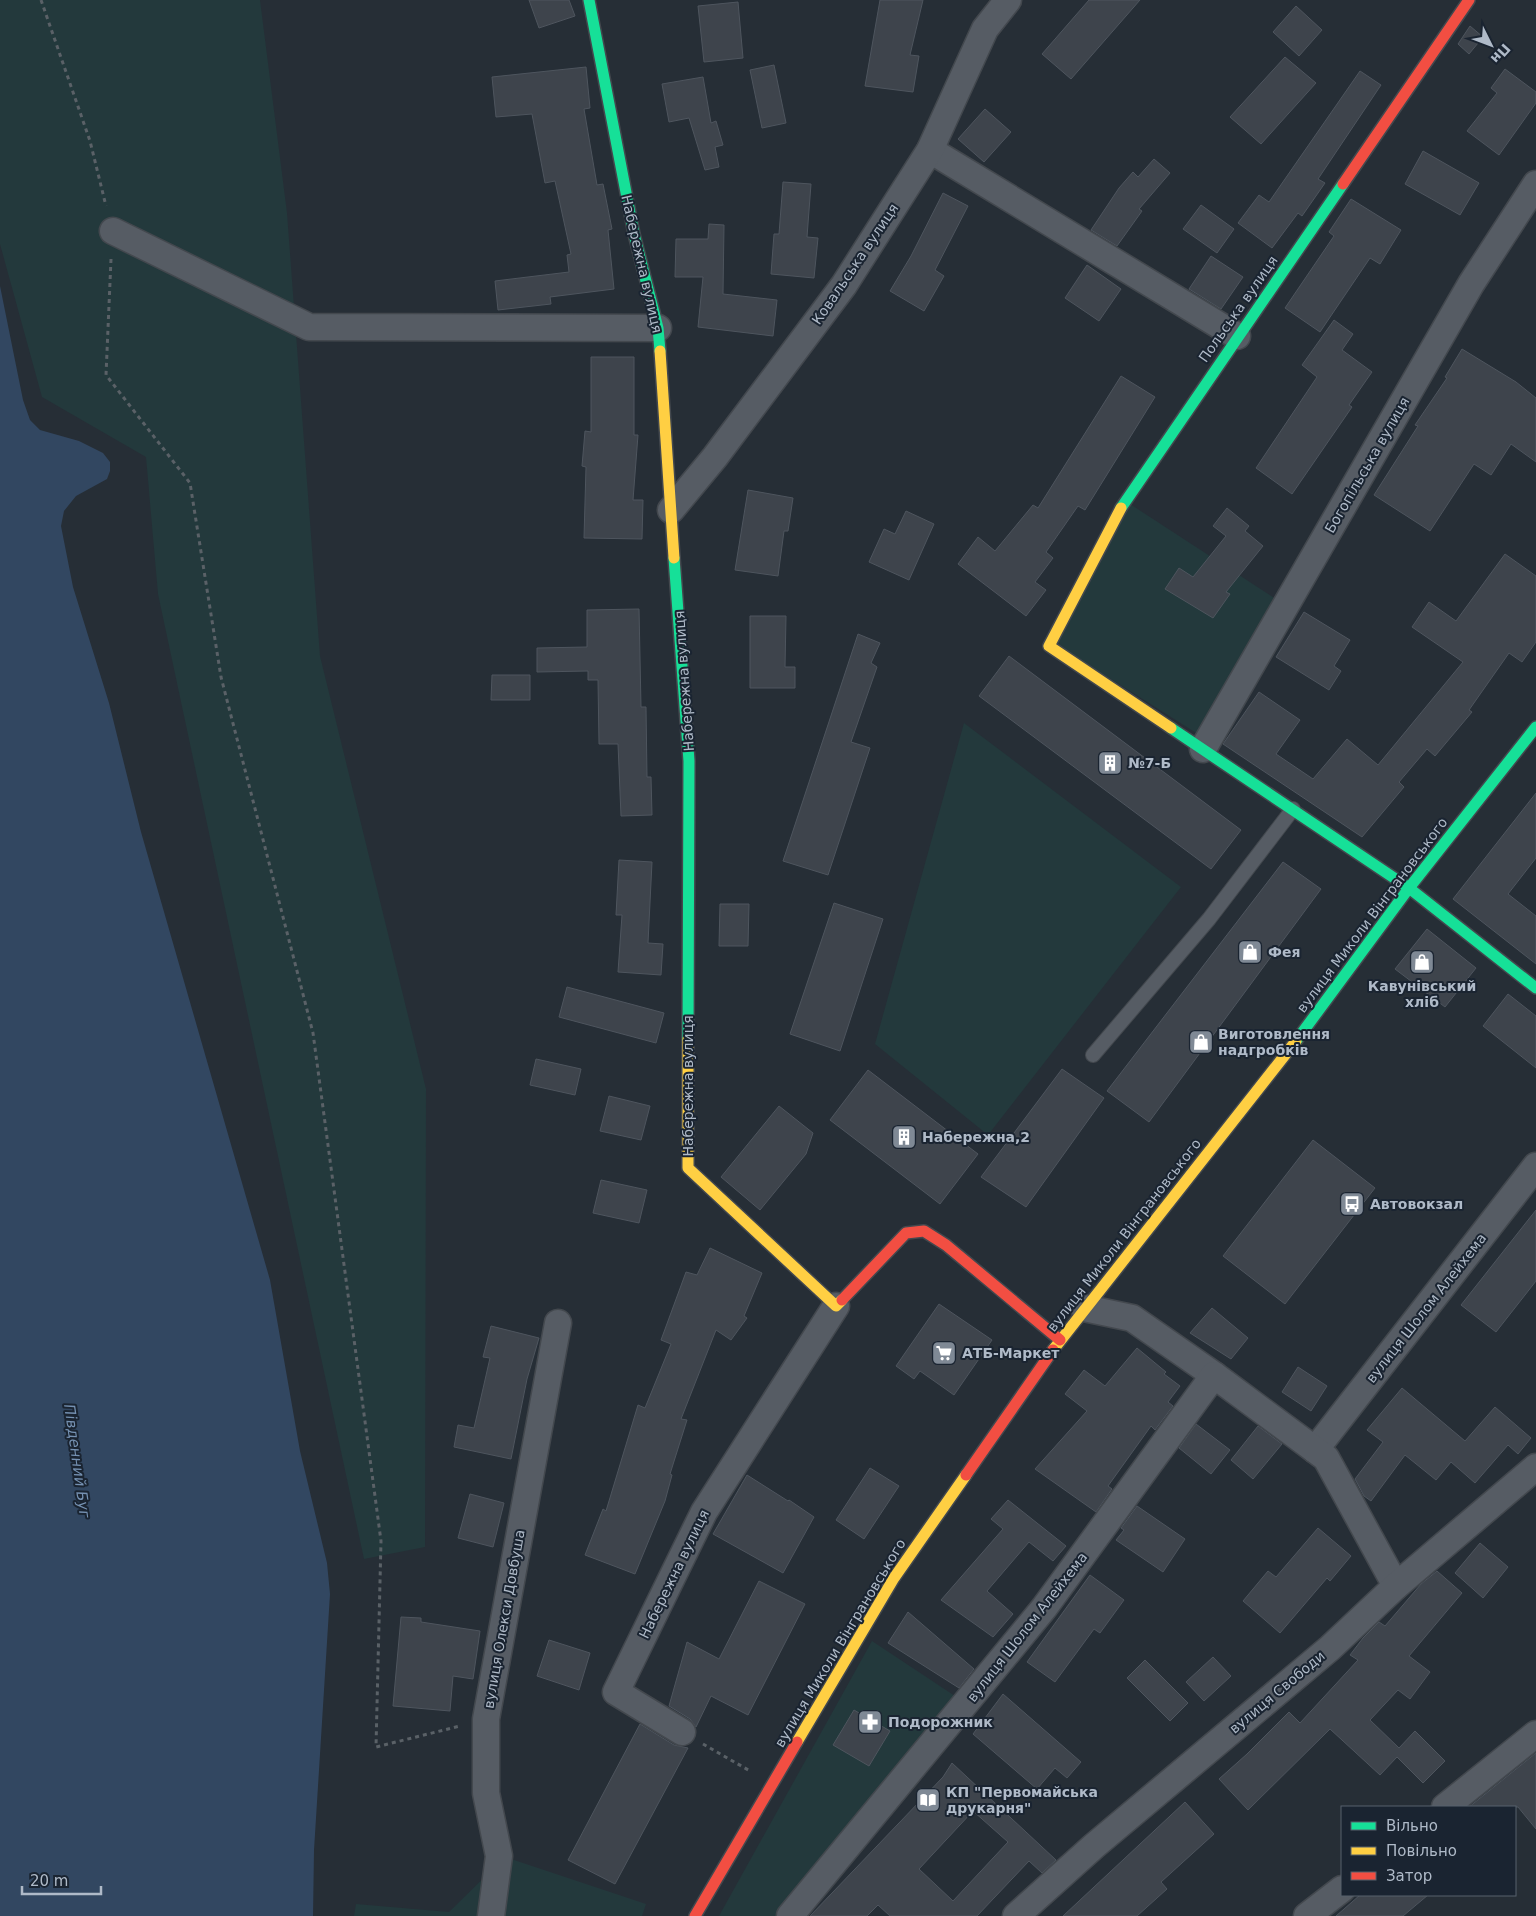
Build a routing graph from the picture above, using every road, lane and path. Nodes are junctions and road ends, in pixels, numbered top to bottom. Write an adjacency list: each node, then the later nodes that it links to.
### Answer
1 (40, 0): 7 (path)
2 (589, 0): 8 (street, Набережна вулиця)
3 (1008, 0): 5 (street, Ковальська вулиця)
4 (1469, 0): 9 (street, Польська вулиця)
5 (930, 150): 9 (street); 10 (street, Ковальська вулиця)
6 (1536, 184): 12 (street, Богопільська вулиця)
7 (112, 231): 8 (street); 26 (path)
8 (658, 328): 10 (street, Набережна вулиця)
9 (1237, 336): 12 (street, Польська вулиця)
10 (671, 510): 18 (street, Набережна вулиця)
11 (1536, 728): 14 (street, вулиця Миколи Вінграновського)
12 (1203, 749): 13 (street)
13 (1293, 809): 14 (street); 16 (lane)
14 (1408, 888): 15 (street); 19 (street, вулиця Миколи Вінграновського)
15 (1536, 988)
16 (1094, 1055)
17 (1536, 1166): 23 (street, вулиця Шолом Алейхема)
18 (836, 1306): 21 (street, Набережна вулиця); 27 (street, Набережна вулиця)
19 (1084, 1308): 21 (street, вулиця Миколи Вінграновського); 22 (street)
20 (558, 1323): 26 (street, вулиця Олекси Довбуша)
21 (1060, 1340): 29 (street, вулиця Миколи Вінграновського)
22 (1214, 1375): 23 (street); 34 (street, вулиця Шолом Алейхема)
23 (1315, 1450): 25 (street)
24 (1536, 1467): 25 (street, вулиця Свободи)
25 (1396, 1586): 35 (street, вулиця Свободи)
26 (486, 1719): 32 (street, вулиця Олекси Довбуша)
27 (682, 1732): 29 (path)
28 (1536, 1734): 30 (street)
29 (772, 1784): 33 (street, вулиця Миколи Вінграновського)
30 (1446, 1806)
31 (1341, 1890): 36 (street)
32 (491, 1916)
33 (695, 1916)
34 (790, 1916)
35 (1016, 1916)
36 (1307, 1916)

